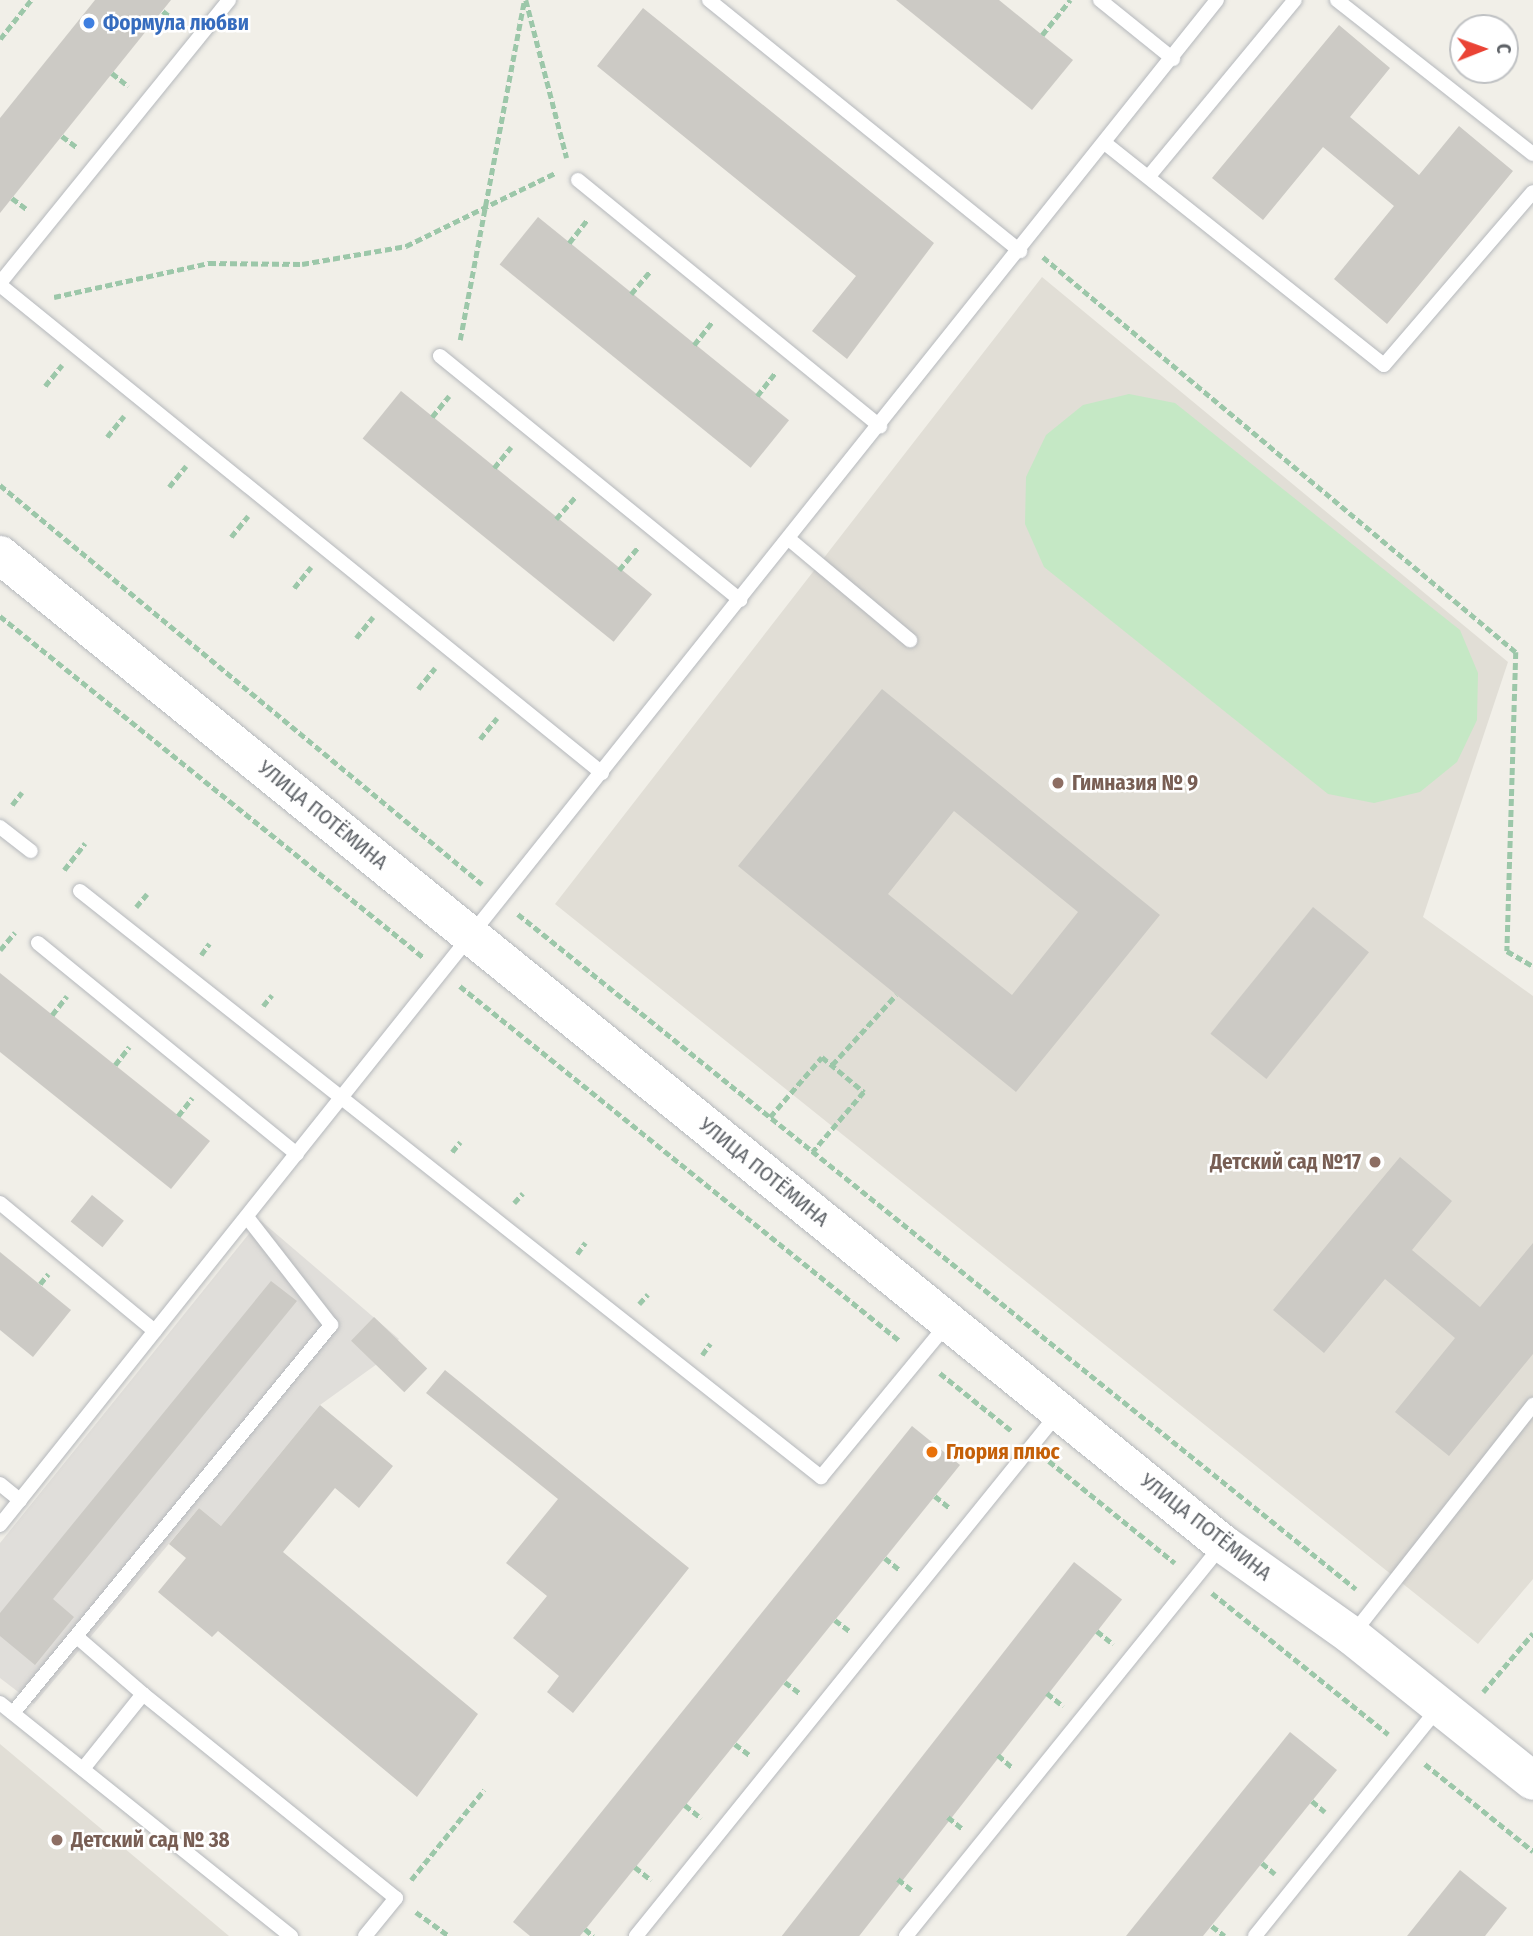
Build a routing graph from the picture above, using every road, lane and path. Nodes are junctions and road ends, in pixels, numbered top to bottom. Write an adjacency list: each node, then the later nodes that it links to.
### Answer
1 (31, 0): 11 (path)
2 (229, 0): 20 (lane)
3 (525, 0): 18 (path); 18 (path)
4 (709, 0): 19 (lane)
5 (1070, 0): 10 (path)
6 (1100, 0): 12 (lane)
7 (1217, 0): 12 (lane)
8 (1294, 0): 15 (lane)
9 (1337, 0): 14 (lane)
10 (1042, 35)
11 (0, 39)
12 (1173, 59): 13 (lane)
13 (1106, 144): 15 (lane); 19 (lane)
14 (1533, 154)
15 (1150, 175): 17 (lane)
16 (578, 180): 24 (lane)
17 (1533, 192)
18 (483, 208): 21 (path); 23 (path)
19 (1023, 247): 24 (lane); 42 (path)
20 (0, 284): 21 (lane)
21 (22, 304): 31 (lane)
22 (440, 356): 23 (lane)
23 (455, 368): 28 (lane)
24 (880, 426): 26 (lane)
25 (0, 485): 37 (path)
26 (789, 539): 28 (lane); 30 (lane)
27 (0, 555): 39 (street, УЛИЦА ПОТЁМИНА)
28 (740, 600): 31 (lane)
29 (0, 616): 43 (path)
30 (910, 639)
31 (602, 773): 37 (lane)
32 (0, 827): 34 (lane)
33 (85, 843): 35 (path)
34 (31, 851)
35 (60, 874)
36 (80, 891): 46 (lane)
37 (501, 900): 39 (lane); 47 (path)
38 (18, 928): 41 (path)
39 (472, 936): 43 (lane); 52 (street, УЛИЦА ПОТЁМИНА)
40 (38, 943): 49 (lane)
41 (0, 950)
42 (1533, 966)
43 (443, 972): 46 (lane); 54 (path)
44 (896, 995): 45 (path)
45 (832, 1065): 47 (path); 48 (path)
46 (344, 1096): 49 (lane); 54 (lane)
47 (770, 1117): 48 (path)
48 (813, 1152): 63 (path)
49 (297, 1154): 51 (lane)
50 (0, 1203): 53 (lane)
51 (247, 1217): 53 (lane); 66 (lane)
52 (948, 1321): 54 (lane); 56 (street, УЛИЦА ПОТЁМИНА)
53 (155, 1331): 59 (lane)
54 (919, 1357): 57 (path)
55 (1533, 1405): 63 (lane)
56 (1059, 1412): 57 (lane); 61 (street, УЛИЦА ПОТЁМИНА)
57 (1031, 1447): 62 (path); 86 (lane)
58 (0, 1484): 59 (lane)
59 (20, 1500): 60 (lane)
60 (0, 1525)
61 (1223, 1544): 62 (lane); 65 (street, УЛИЦА ПОТЁМИНА)
62 (1194, 1578): 74 (path); 87 (lane)
63 (1376, 1605): 65 (lane)
64 (1533, 1633): 68 (path)
65 (1351, 1635): 72 (street, УЛИЦА ПОТЁМИНА)
66 (77, 1637): 69 (lane); 73 (lane)
67 (1472, 1684): 68 (path)
68 (1483, 1692): 70 (path)
69 (143, 1694): 75 (lane); 79 (lane)
70 (1493, 1700)
71 (0, 1703): 73 (lane)
72 (1440, 1705): 74 (lane); 76 (street, УЛИЦА ПОТЁМИНА)
73 (13, 1713): 75 (lane)
74 (1405, 1748): 78 (path); 89 (lane)
75 (83, 1769): 82 (lane)
76 (1533, 1781)
77 (484, 1790): 79 (path)
78 (1533, 1851)
79 (396, 1898): 83 (lane); 84 (path)
80 (1212, 1926): 88 (path)
81 (585, 1929): 85 (path)
82 (291, 1936)
83 (366, 1936)
84 (449, 1936)
85 (593, 1936)
86 (636, 1936)
87 (906, 1936)
88 (1225, 1936)
89 (1255, 1936)

